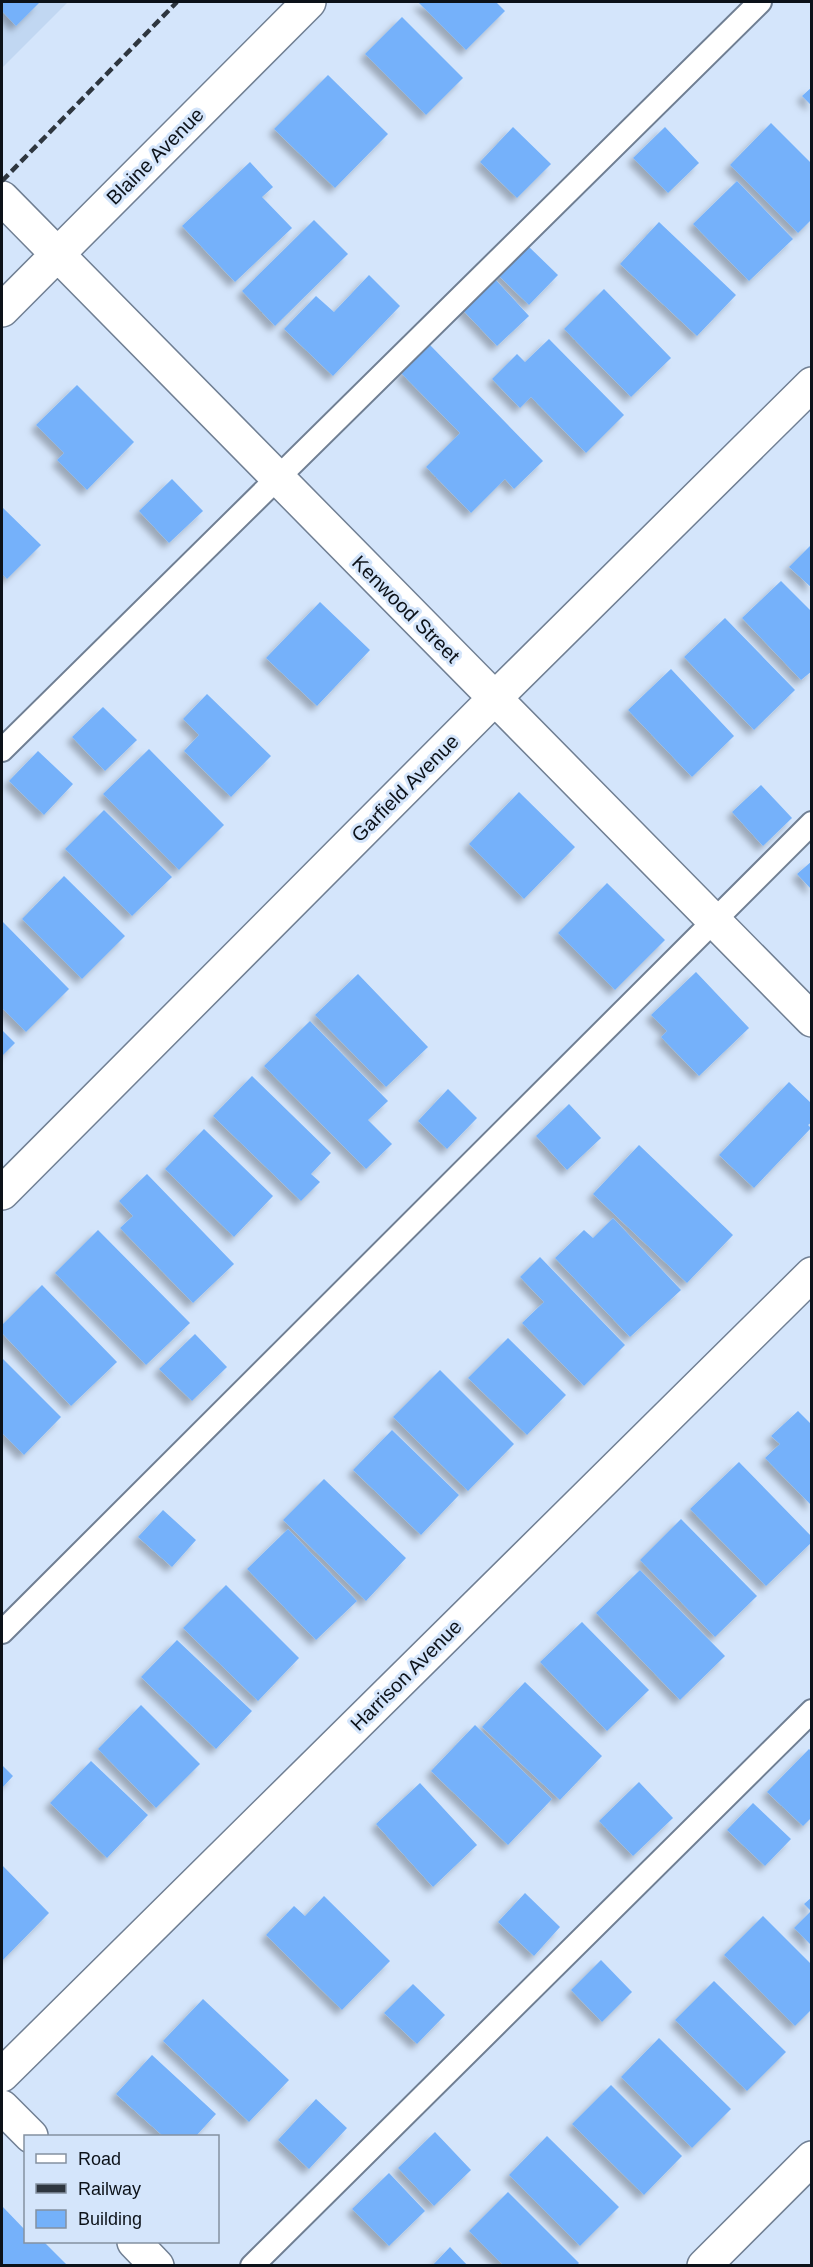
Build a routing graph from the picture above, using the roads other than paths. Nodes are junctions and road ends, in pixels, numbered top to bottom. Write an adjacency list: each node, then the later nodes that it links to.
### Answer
1 (309, 2): 4 (street, Blaine Avenue)
2 (760, 2): 7 (lane)
3 (2, 198): 4 (street, Kenwood Street)
4 (57, 255): 5 (street, Blaine Avenue); 7 (street, Kenwood Street)
5 (2, 310)
6 (812, 384): 8 (street, Garfield Avenue)
7 (276, 478): 8 (street, Kenwood Street); 9 (lane)
8 (494, 699): 11 (street, Kenwood Street); 13 (street, Garfield Avenue)
9 (2, 750)
10 (812, 823): 11 (lane)
11 (713, 920): 12 (street, Kenwood Street); 15 (lane)
12 (812, 1020)
13 (2, 1193)
14 (812, 1274): 17 (street, Harrison Avenue)
15 (2, 1632)
16 (812, 1711): 23 (lane)
17 (2, 2075)
18 (2, 2107): 19 (street)
19 (30, 2135)
20 (812, 2158): 24 (street)
21 (136, 2243): 22 (street)
22 (158, 2265)
23 (252, 2265)
24 (704, 2265)

